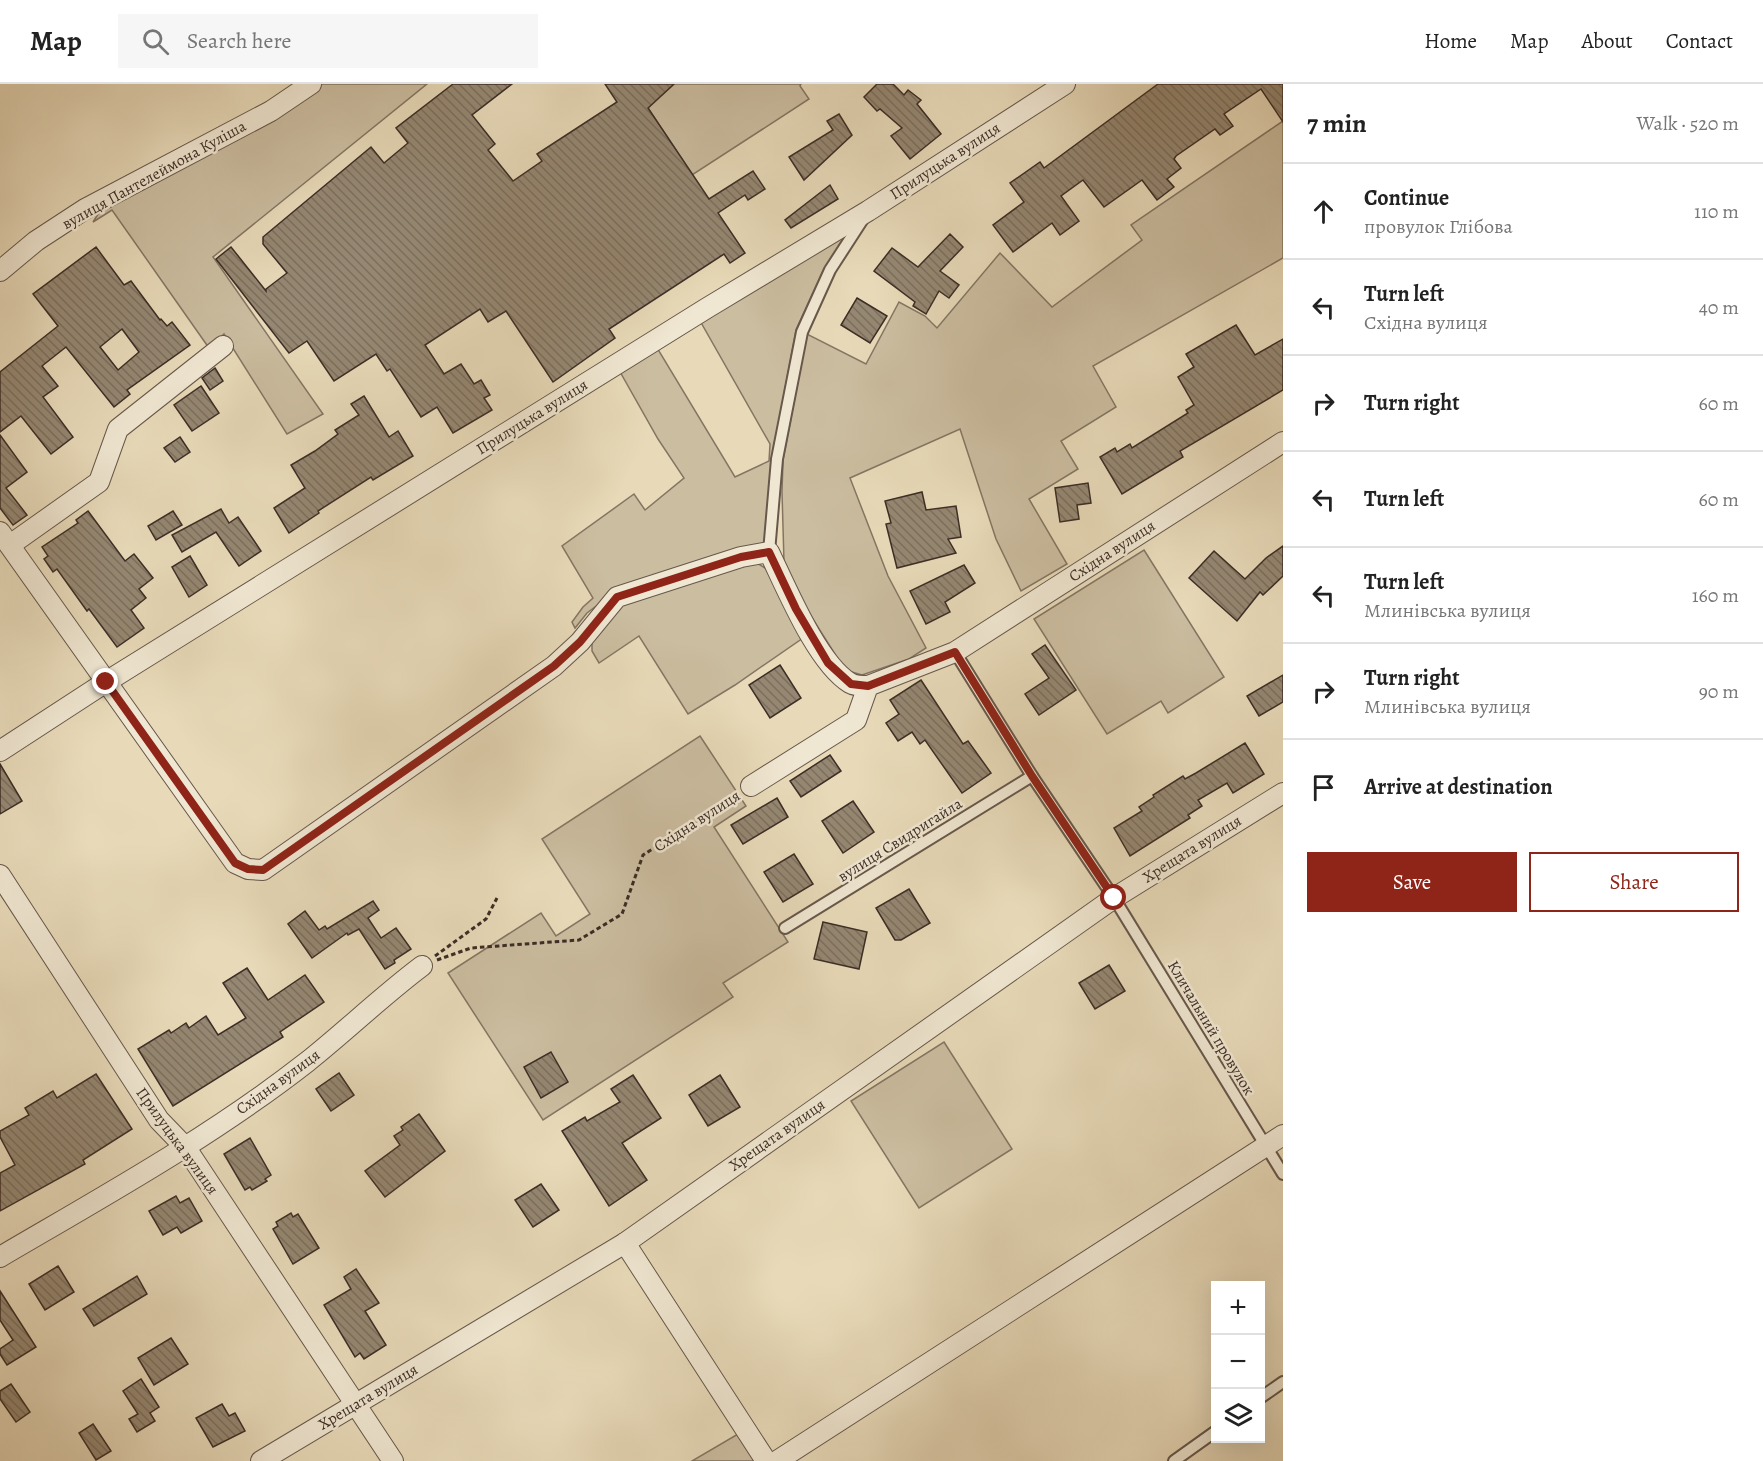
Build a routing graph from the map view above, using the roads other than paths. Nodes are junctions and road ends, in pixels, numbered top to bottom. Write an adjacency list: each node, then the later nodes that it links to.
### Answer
1 (311, 84): 4 (street, вулиця Пантелеймона Куліша)
2 (1065, 84): 3 (street, Прилуцька вулиця)
3 (868, 211): 8 (lane); 10 (street, Прилуцька вулиця)
4 (0, 271)
5 (223, 346): 7 (street)
6 (1283, 442): 9 (street, Східна вулиця)
7 (5, 539): 10 (street)
8 (769, 552): 10 (street); 11 (street)
9 (955, 652): 11 (street, Східна вулиця); 13 (lane, Кличальний провулок)
10 (106, 682): 12 (street, Прилуцька вулиця)
11 (868, 686): 14 (street, Східна вулиця)
12 (0, 751)
13 (1032, 776): 17 (lane, Кличальний провулок); 18 (lane, вулиця Свидригайла)
14 (751, 786)
15 (1283, 793): 17 (street, Хрещата вулиця)
16 (0, 875): 22 (street, Прилуцька вулиця)
17 (1114, 898): 21 (lane, Кличальний провулок); 24 (street, Хрещата вулиця)
18 (785, 928)
19 (422, 966): 22 (street, Східна вулиця)
20 (1283, 1135): 21 (street)
21 (1265, 1146): 23 (lane, Кличальний провулок); 33 (street)
22 (186, 1148): 25 (street, Східна вулиця); 28 (street, Прилуцька вулиця)
23 (1283, 1174)
24 (626, 1243): 28 (street, Хрещата вулиця); 32 (street)
25 (0, 1257)
26 (1283, 1382): 27 (lane)
27 (1265, 1395)
28 (357, 1404): 30 (street, Хрещата вулиця); 31 (street, Прилуцька вулиця)
29 (1211, 1434): 34 (lane)
30 (261, 1461)
31 (393, 1461)
32 (766, 1461)
33 (777, 1461)
34 (1174, 1461)

